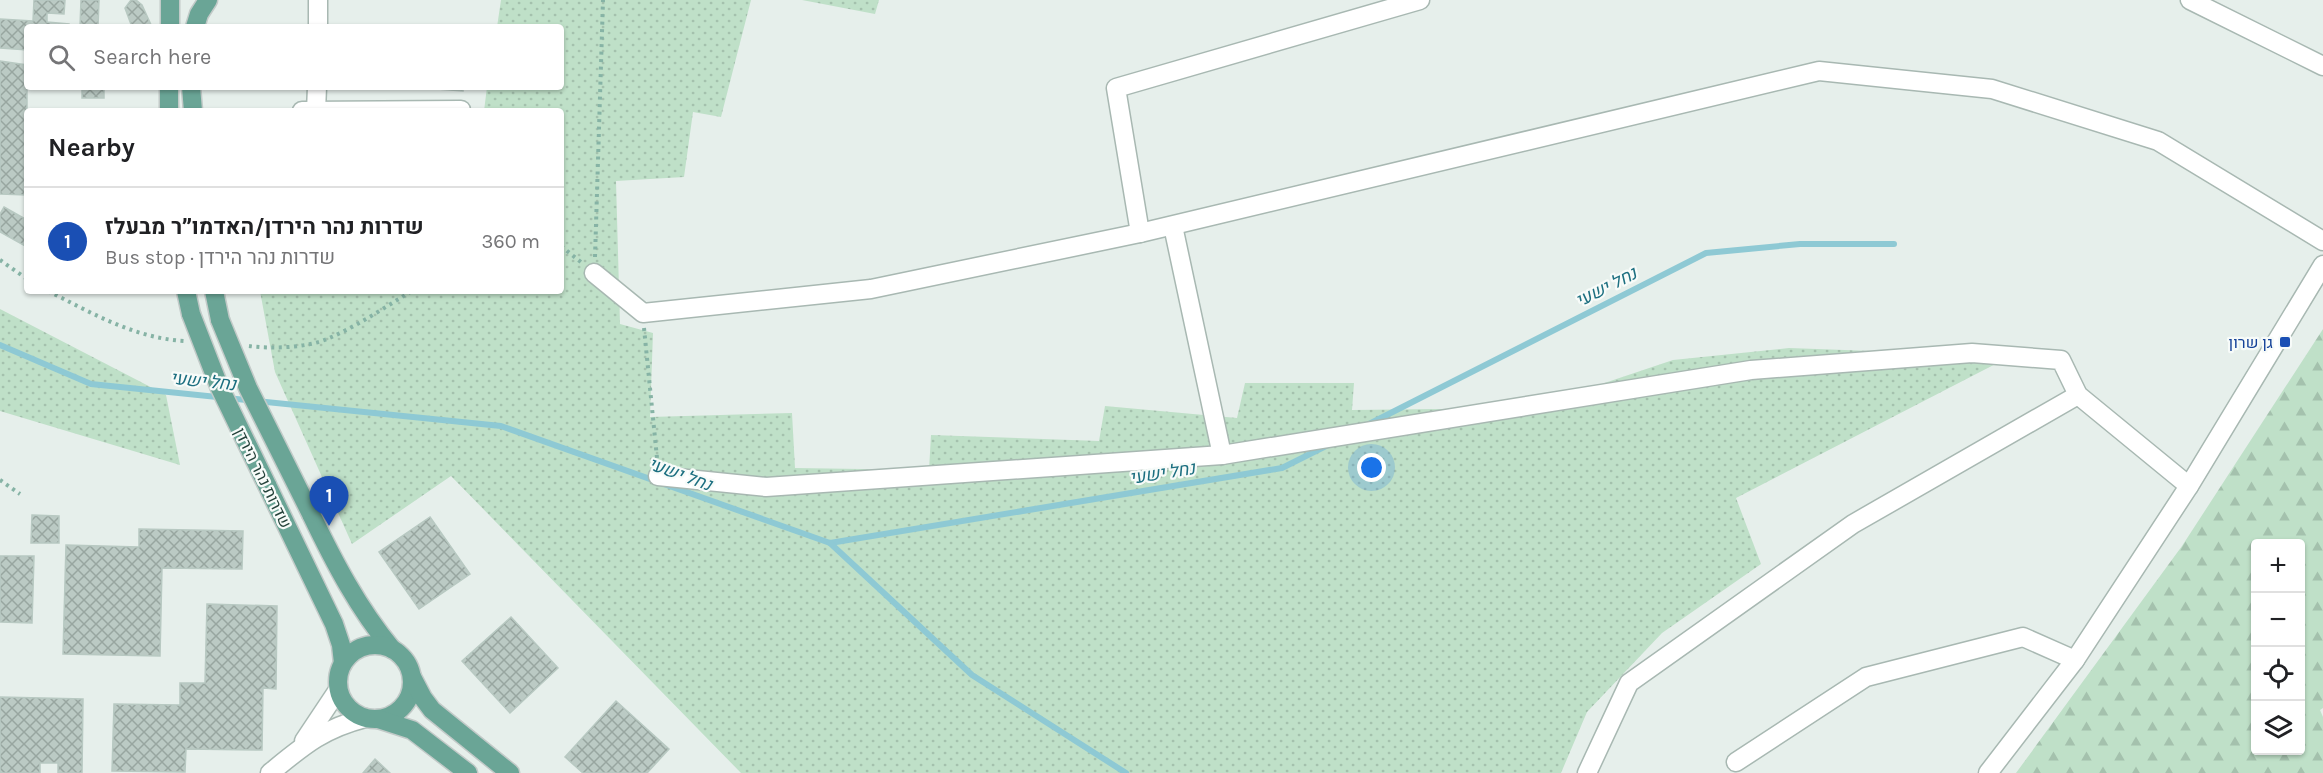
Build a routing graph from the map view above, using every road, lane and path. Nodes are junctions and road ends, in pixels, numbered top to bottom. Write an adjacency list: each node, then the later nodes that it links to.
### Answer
1 (170, 0): 7 (main road)
2 (208, 0): 8 (main road)
3 (318, 0): 9 (street)
4 (603, 0): 23 (path)
5 (1420, 0): 18 (street)
6 (2190, 0): 10 (street)
7 (170, 24)
8 (196, 24)
9 (318, 24)
10 (2323, 66)
11 (169, 90): 14 (main road)
12 (191, 90): 15 (main road)
13 (316, 90): 16 (street)
14 (169, 108)
15 (193, 108)
16 (316, 108)
17 (1173, 226): 18 (street); 19 (street); 33 (street)
18 (1140, 234): 29 (street)
19 (2323, 241)
20 (564, 248): 23 (path)
21 (0, 260): 24 (path)
22 (2323, 265): 36 (street)
23 (594, 273): 29 (street)
24 (24, 277)
25 (54, 294): 30 (path)
26 (187, 294): 40 (main road, שדרות נהר הירדן, bridge)
27 (215, 294): 38 (main road, שדרות נהר הירדן, bridge)
28 (407, 294): 31 (path)
29 (643, 313): 34 (path)
30 (185, 341)
31 (238, 344)
32 (2079, 395): 33 (street); 36 (street); 49 (street)
33 (1222, 454): 34 (street)
34 (658, 476)
35 (0, 480): 37 (path)
36 (2189, 486): 39 (street)
37 (20, 494)
38 (392, 649): 40 (main road); 41 (main road)
39 (2075, 660): 45 (street); 50 (street)
40 (343, 663): 42 (main road)
41 (412, 677): 43 (main road); 48 (main road)
42 (338, 690): 43 (main road); 44 (street)
43 (371, 718): 44 (street); 47 (main road)
44 (286, 760): 46 (street)
45 (1736, 762)
46 (270, 773)
47 (468, 773)
48 (510, 773)
49 (1587, 773)
50 (1988, 773)

